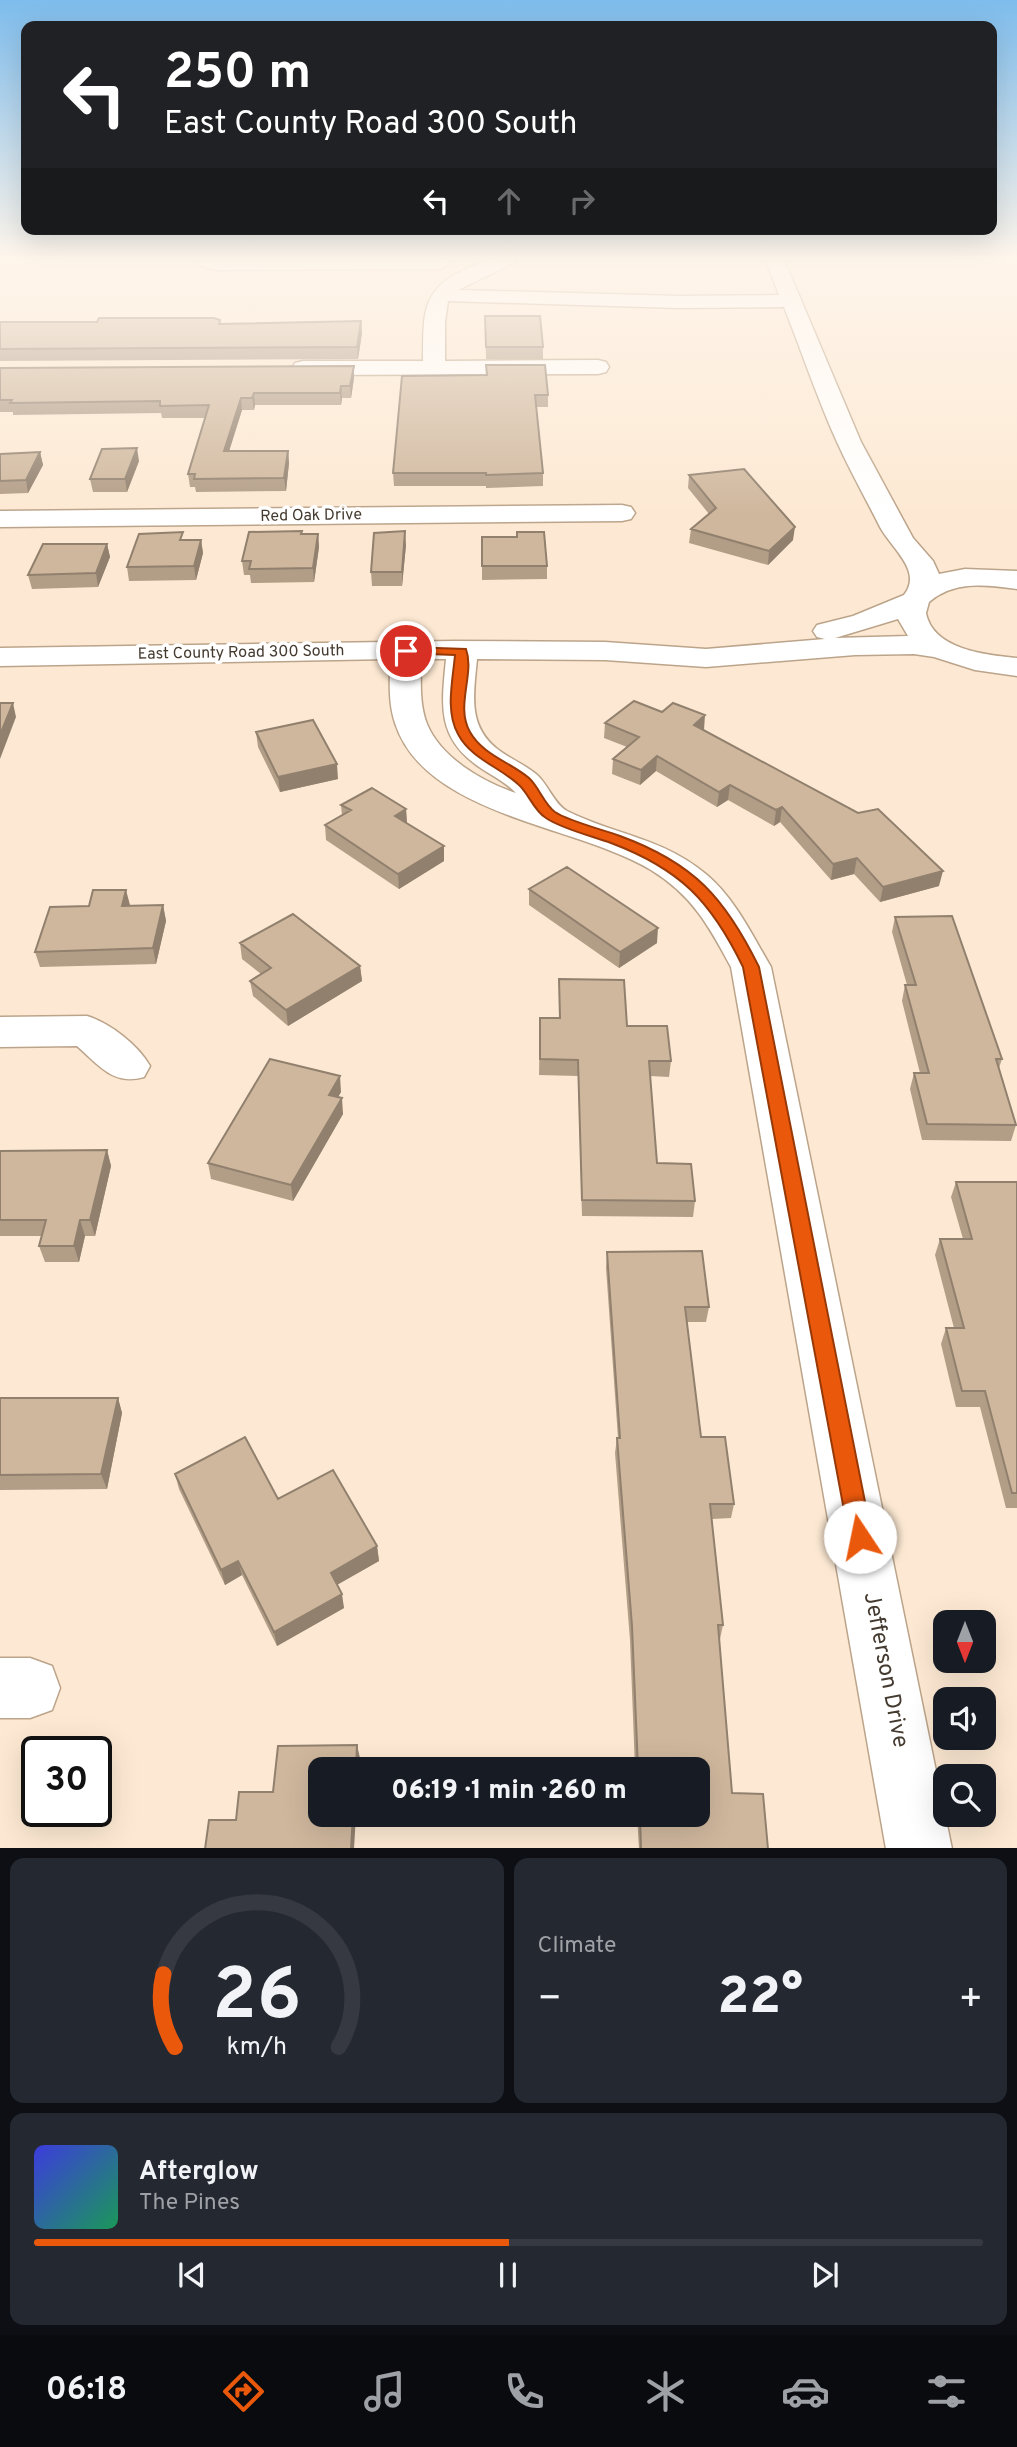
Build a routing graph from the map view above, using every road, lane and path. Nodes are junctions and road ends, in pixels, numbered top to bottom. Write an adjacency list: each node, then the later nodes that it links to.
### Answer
1 (435, 341): 5 (street)
2 (809, 341): 6 (street)
3 (598, 367): 5 (street)
4 (280, 368): 5 (street)
5 (434, 368)
6 (884, 512): 9 (street); 10 (street)
7 (622, 513): 8 (street, Red Oak Drive)
8 (0, 519)
9 (1017, 580): 10 (street, East County Road 300 South)
10 (918, 596): 11 (street); 14 (street, East County Road 300 South)
11 (943, 649): 14 (street, East County Road 300 South); 16 (street)
12 (406, 651): 13 (street, East County Road 300 South); 15 (street, East County Road 300 South); 18 (street, Jefferson Drive)
13 (461, 651): 14 (street, East County Road 300 South); 17 (street)
14 (607, 651)
15 (0, 657)
16 (1017, 667)
17 (464, 733): 18 (street); 19 (street)
18 (420, 743): 19 (street, Jefferson Drive)
19 (550, 815): 22 (street, Jefferson Drive)
20 (0, 1032): 21 (street)
21 (130, 1066)
22 (919, 1848)

